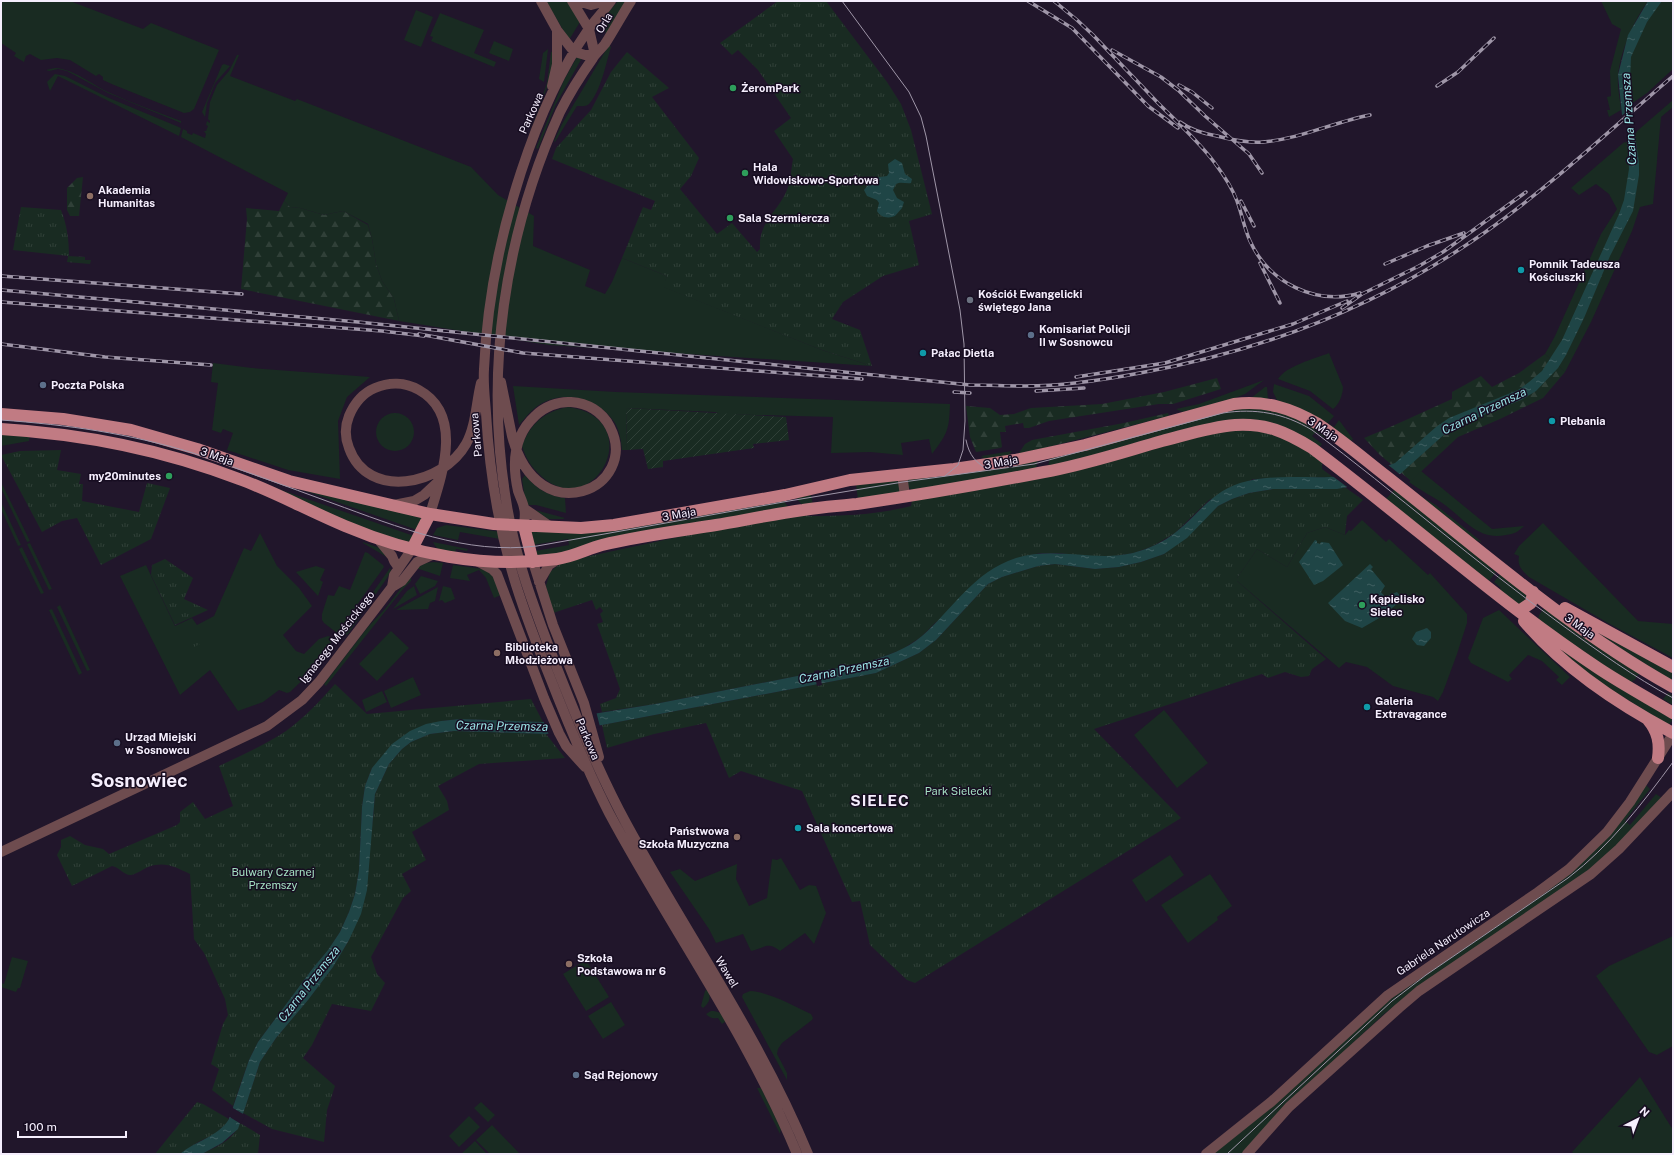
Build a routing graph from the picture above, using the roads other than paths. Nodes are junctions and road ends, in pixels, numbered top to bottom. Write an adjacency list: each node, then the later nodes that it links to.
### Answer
1 (541, 1): 8 (street)
2 (572, 1): 7 (street)
3 (578, 1): 4 (street)
4 (606, 1)
5 (612, 1): 7 (street, Orla)
6 (631, 1): 10 (street, Orla)
7 (589, 29): 9 (street, Orla); 10 (street)
8 (557, 30): 9 (street); 11 (street)
9 (575, 52): 10 (street); 11 (street, Parkowa)
10 (595, 55): 13 (street, Parkowa)
11 (548, 102): 12 (street, Parkowa)
12 (484, 371): 17 (street); 36 (street, Parkowa)
13 (498, 371): 20 (street); 36 (street, Parkowa)
14 (1, 414): 19 (main road, 3 Maja)
15 (1, 429): 24 (main road, 3 Maja)
16 (902, 474): 18 (street); 23 (main road, 3 Maja); 33 (main road, 3 Maja)
17 (440, 480): 19 (street); 21 (street)
18 (905, 496): 27 (main road, 3 Maja); 34 (main road, 3 Maja)
19 (394, 505): 21 (main road, 3 Maja)
20 (525, 509): 22 (street); 23 (street)
21 (430, 514): 22 (main road, 3 Maja); 25 (main road)
22 (524, 526): 23 (main road, 3 Maja); 29 (main road)
23 (551, 527)
24 (378, 539): 25 (main road, 3 Maja); 30 (street, 3 Maja)
25 (412, 549): 26 (main road, 3 Maja); 30 (street, Ignacego Mościckiego)
26 (434, 554): 28 (main road, 3 Maja); 32 (street, Ignacego Mościckiego)
27 (558, 559): 29 (main road, 3 Maja); 31 (street)
28 (477, 561): 29 (main road, 3 Maja); 44 (street)
29 (533, 562): 31 (street)
30 (399, 568): 32 (street, Ignacego Mościckiego)
31 (539, 582): 42 (street)
32 (392, 587): 47 (street, Ignacego Mościckiego)
33 (1530, 590): 35 (main road); 37 (main road); 38 (main road, 3 Maja)
34 (1509, 603): 35 (main road, 3 Maja); 40 (main road)
35 (1519, 610): 39 (main road, 3 Maja)
36 (534, 623): 42 (street, Parkowa)
37 (1673, 667)
38 (1673, 686)
39 (1673, 712)
40 (1646, 718): 41 (main road); 43 (main road)
41 (1673, 734): 43 (street, Gabriela Narutowicza)
42 (584, 737): 44 (street, Parkowa); 46 (street, Parkowa)
43 (1658, 758): 50 (street, Gabriela Narutowicza)
44 (589, 771): 46 (street, Parkowa)
45 (1673, 792): 51 (street)
46 (613, 809): 48 (street, Wawel); 49 (street, Wawel)
47 (1, 852)
48 (797, 1154)
49 (808, 1154)
50 (1206, 1154)
51 (1247, 1154)

